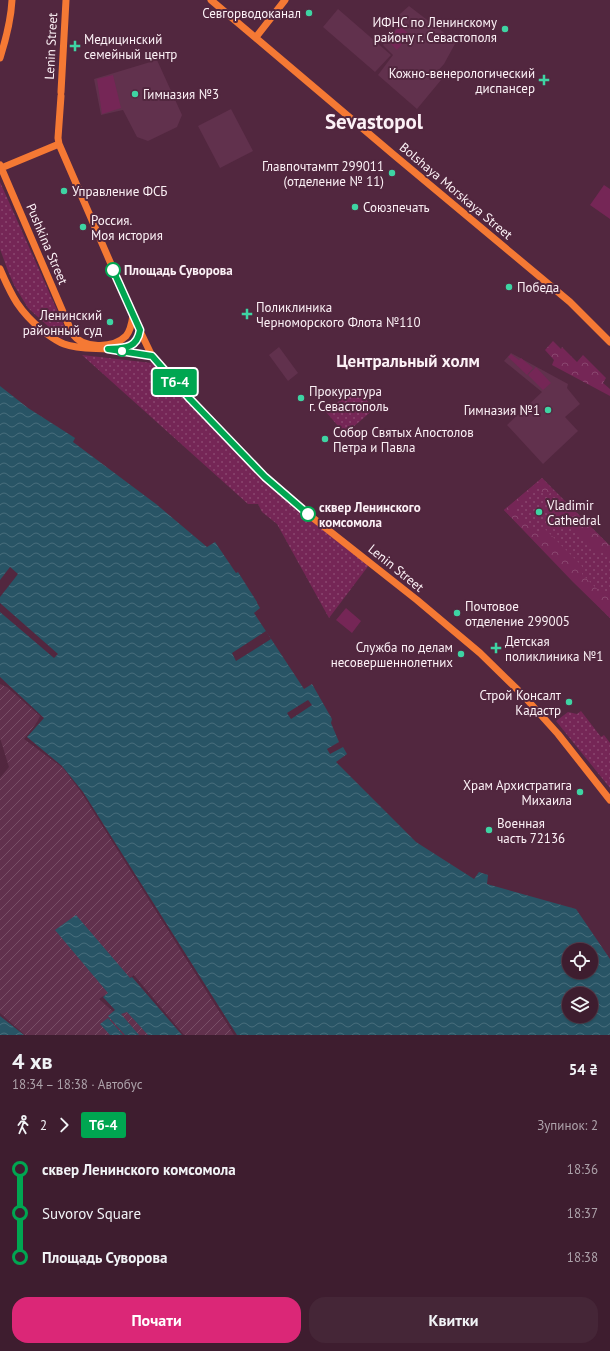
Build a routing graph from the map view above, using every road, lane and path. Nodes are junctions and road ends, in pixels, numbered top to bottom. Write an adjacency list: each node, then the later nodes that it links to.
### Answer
1 (12, 0): 6 (main road)
2 (66, 0): 7 (main road, Lenin Street)
3 (211, 0): 5 (main road, Bolshaya Morskaya Street)
4 (285, 0): 5 (main road)
5 (256, 37): 12 (main road, Bolshaya Morskaya Street)
6 (0, 58)
7 (59, 144): 8 (main road); 10 (main road, Lenin Street)
8 (1, 166): 10 (main road, Pushkina Street)
9 (0, 269): 13 (main road)
10 (133, 315): 11 (main road, Lenin Street)
11 (140, 330): 13 (main road); 14 (main road, Lenin Street)
12 (610, 342)
13 (108, 349): 14 (main road)
14 (152, 356): 15 (main road, Lenin Street)
15 (610, 800)

